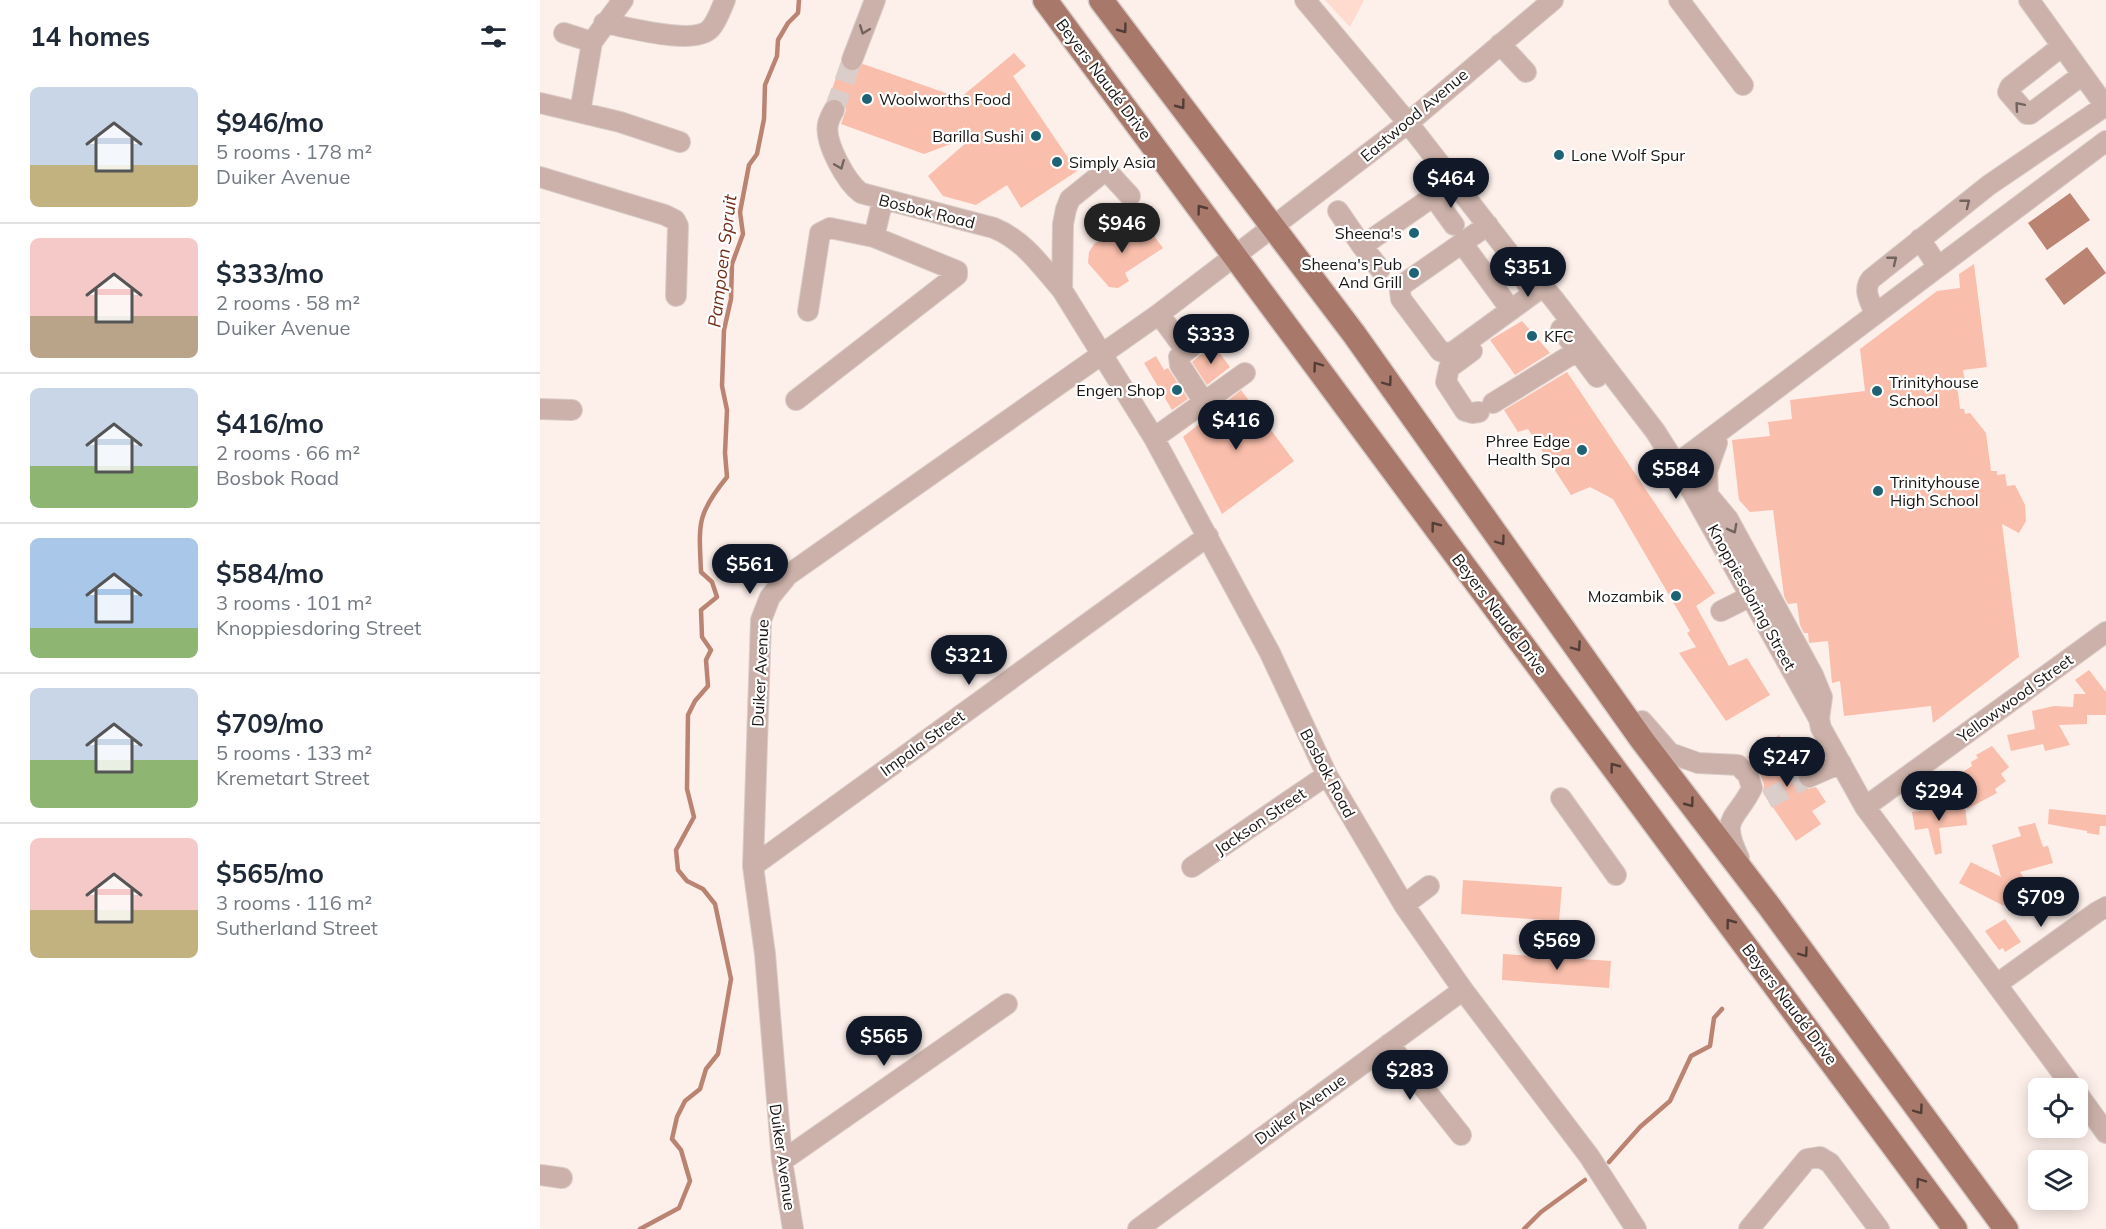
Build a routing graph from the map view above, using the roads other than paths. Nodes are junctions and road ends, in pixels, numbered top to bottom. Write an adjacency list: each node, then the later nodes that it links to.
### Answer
1 (623, 0): 10 (street)
2 (725, 0): 10 (street)
3 (875, 0): 15 (street, one-way to 15)
4 (1045, 0): 39 (main road, Beyers Naudé Drive, one-way to 4)
5 (1101, 0): 34 (main road, one-way to 34)
6 (1305, 0): 23 (street, Knoppiesdoring Street)
7 (1553, 0): 13 (street, Eastwood Avenue)
8 (1679, 0): 18 (street)
9 (2028, 0): 14 (street)
10 (604, 23): 12 (street)
11 (564, 33): 12 (street)
12 (592, 42): 22 (street)
13 (1500, 44): 16 (street); 23 (street, Eastwood Avenue)
14 (2062, 46): 17 (street); 17 (street, one-way to 14)
15 (852, 60)
16 (1526, 72)
17 (2082, 75): 20 (street)
18 (1743, 85)
19 (540, 103): 22 (street)
20 (2105, 106): 36 (street, one-way to 20)
21 (834, 110): 30 (street, Bosbok Road, one-way to 30)
22 (580, 112): 25 (street)
23 (1408, 123): 27 (street, Knoppiesdoring Street); 34 (street, Eastwood Avenue)
24 (2106, 141): 40 (street)
25 (680, 142)
26 (540, 177): 45 (street)
27 (1454, 182): 29 (street); 33 (street, Knoppiesdoring Street)
28 (1130, 196): 43 (street)
29 (1433, 196): 32 (street); 38 (street)
30 (883, 199): 35 (street); 43 (street, Bosbok Road)
31 (1338, 211): 38 (street)
32 (1454, 225)
33 (1488, 225): 37 (street); 42 (street, Knoppiesdoring Street)
34 (1274, 228): 39 (street, Duiker Avenue); 68 (main road, one-way to 68)
35 (874, 237): 46 (street); 55 (street)
36 (1920, 239): 40 (street); 48 (street, one-way to 36)
37 (1462, 243): 49 (street); 49 (street)
38 (1362, 246): 41 (street)
39 (1236, 256): 47 (street, Duiker Avenue); 98 (main road, Beyers Naudé Drive, one-way to 39)
40 (1938, 267): 48 (street)
41 (1380, 269)
42 (1523, 272): 44 (street, Knoppiesdoring Street); 51 (street, Knoppiesdoring Street)
43 (1062, 290): 53 (street, Bosbok Road)
44 (1534, 293): 49 (street); 51 (street, Knoppiesdoring Street)
45 (676, 296)
46 (808, 311)
47 (1159, 314): 52 (street); 53 (street, Duiker Avenue)
48 (1875, 314): 57 (street)
49 (1508, 318): 51 (street)
50 (1217, 334): 52 (street)
51 (1583, 348): 62 (street, Knoppiesdoring Street)
52 (1186, 351): 56 (street)
53 (1103, 353): 60 (street, Bosbok Road); 75 (street, Duiker Avenue)
54 (1245, 373): 56 (street)
55 (796, 400)
56 (1204, 402): 60 (street)
57 (1756, 404): 61 (street); 62 (street)
58 (540, 409): 59 (street)
59 (572, 410)
60 (1154, 438): 64 (street, Bosbok Road)
61 (1718, 442): 62 (street); 63 (street)
62 (1674, 472): 63 (street, Knoppiesdoring Street); 65 (street, Knoppiesdoring Street)
63 (1700, 494): 65 (street, Knoppiesdoring Street); 69 (street, one-way to 69)
64 (1208, 536): 71 (street, Bosbok Road); 75 (street, Impala Street)
65 (1746, 599): 66 (street); 69 (street, Knoppiesdoring Street)
66 (1721, 611)
67 (2106, 632): 74 (street, Yellowwood Street)
68 (1603, 685): 78 (main road, one-way to 78); 78 (street)
69 (1820, 723): 70 (street, Knoppiesdoring Street)
70 (1841, 763): 72 (street); 74 (street, Knoppiesdoring Street)
71 (1327, 775): 76 (street, Jackson Street); 80 (street, Bosbok Road)
72 (1809, 777)
73 (1561, 798): 77 (street)
74 (1865, 807): 82 (street, Knoppiesdoring Street)
75 (753, 866): 90 (street, Duiker Avenue)
76 (1192, 867)
77 (1616, 875)
78 (1748, 879): 99 (main road, one-way to 99)
79 (1429, 886): 80 (street)
80 (1404, 905): 83 (street, Bosbok Road)
81 (2106, 908): 82 (street)
82 (1997, 984): 86 (street, Knoppiesdoring Street)
83 (1463, 990): 85 (street, Duiker Avenue); 95 (street, Bosbok Road)
84 (1007, 1004): 90 (street)
85 (1389, 1044): 89 (street); 94 (street, Duiker Avenue)
86 (2066, 1078)
87 (2088, 1108): 88 (street)
88 (2106, 1132)
89 (1461, 1135)
90 (782, 1161): 93 (street, Duiker Avenue)
91 (540, 1175): 92 (street)
92 (562, 1178)
93 (794, 1229)
94 (1138, 1229)
95 (1636, 1229)
96 (1749, 1229): 97 (street)
97 (1879, 1229)
98 (1955, 1229)
99 (2006, 1229)

